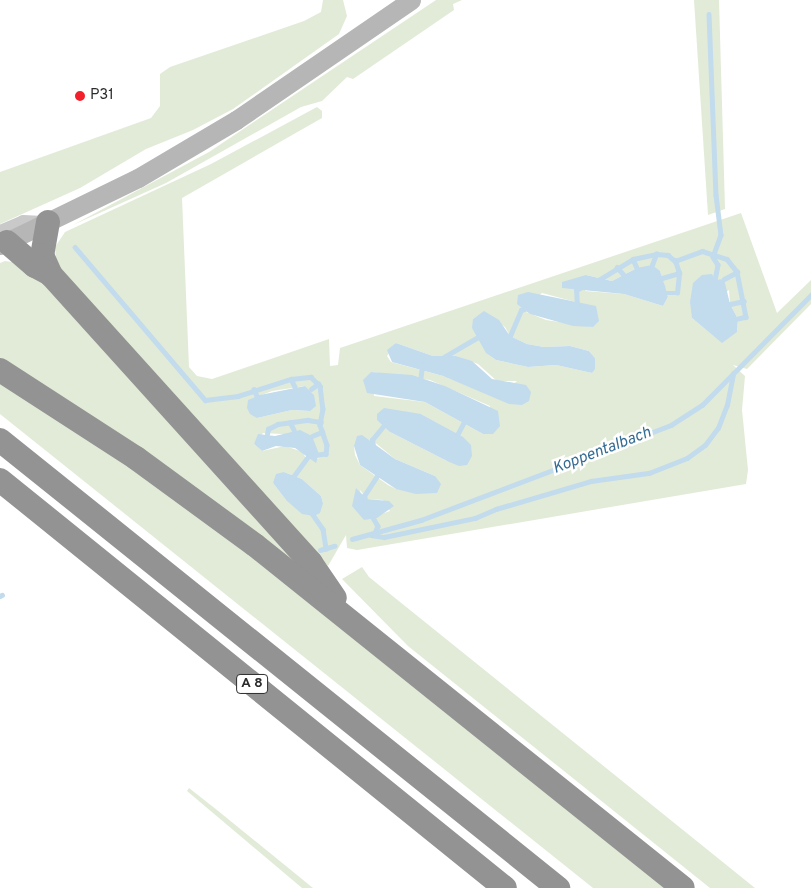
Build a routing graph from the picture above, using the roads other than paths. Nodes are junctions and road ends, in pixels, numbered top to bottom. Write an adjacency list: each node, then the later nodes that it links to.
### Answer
1 (411, 0): 2 (main road)
2 (48, 222): 3 (main road); 4 (highway)
3 (2, 239): 4 (highway)
4 (51, 274): 8 (highway)
5 (0, 370): 8 (highway)
6 (0, 440): 10 (highway, A 8)
7 (0, 480): 9 (highway, A 8)
8 (352, 622): 11 (highway)
9 (504, 888)
10 (558, 888)
11 (683, 888)

